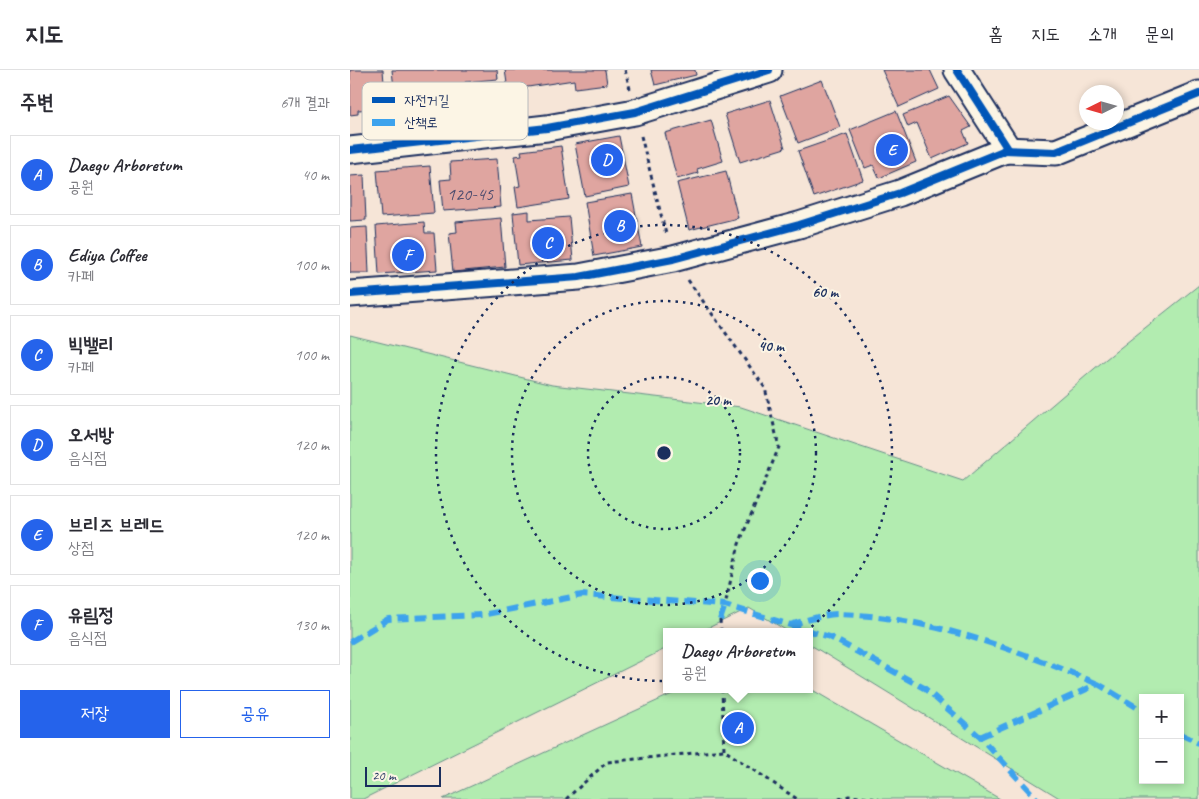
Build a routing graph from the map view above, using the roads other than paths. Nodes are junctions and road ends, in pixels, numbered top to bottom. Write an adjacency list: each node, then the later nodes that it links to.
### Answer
1 (769, 70): 4 (street)
2 (957, 70): 7 (street)
3 (1199, 94): 7 (street)
4 (528, 130)
5 (440, 140): 6 (street)
6 (350, 150)
7 (1004, 150): 8 (street)
8 (350, 294)

